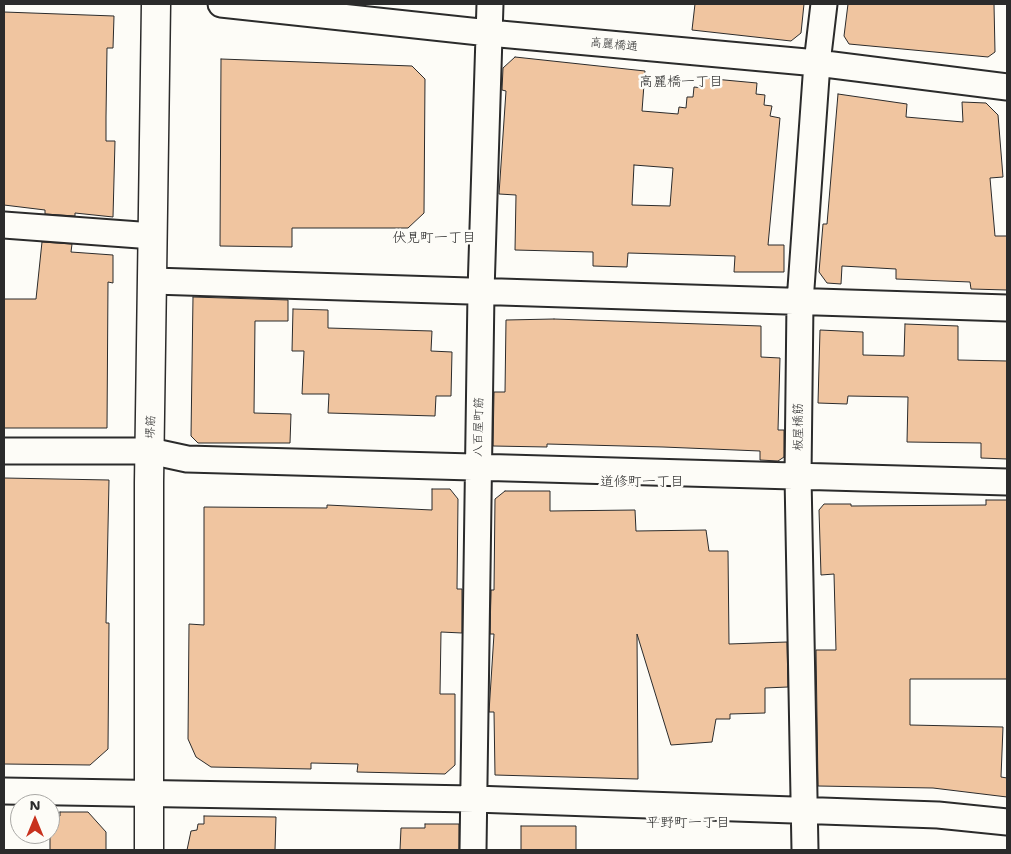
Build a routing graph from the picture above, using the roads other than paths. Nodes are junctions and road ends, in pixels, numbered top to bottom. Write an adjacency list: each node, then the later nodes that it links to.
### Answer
1 (156, 4): 9 (main road, 堺筋)
2 (221, 4): 5 (street, 高麗橋通)
3 (490, 4): 5 (street, 八百屋町筋)
4 (824, 4): 6 (street, 板屋橋筋)
5 (489, 33): 6 (street, 高麗橋通); 11 (street, 八百屋町筋)
6 (817, 64): 7 (street, 高麗橋通); 12 (street, 板屋橋筋)
7 (1007, 88)
8 (4, 224): 9 (street)
9 (153, 236): 10 (main road, 堺筋)
10 (153, 281): 11 (street); 14 (main road, 堺筋)
11 (481, 292): 12 (street); 16 (street, 八百屋町筋)
12 (800, 302): 13 (street); 17 (street, 板屋橋筋)
13 (1007, 308)
14 (150, 451): 15 (street); 16 (street); 20 (main road, 堺筋)
15 (4, 452)
16 (478, 468): 17 (street); 21 (street, 八百屋町筋)
17 (798, 476): 18 (street); 22 (street, 板屋橋筋)
18 (1007, 482)
19 (4, 791): 20 (street)
20 (148, 793): 21 (street); 24 (main road, 堺筋)
21 (474, 799): 22 (street); 25 (street, 八百屋町筋)
22 (806, 810): 23 (street); 26 (street, 板屋橋筋)
23 (1007, 822)
24 (149, 850)
25 (473, 850)
26 (805, 850)

